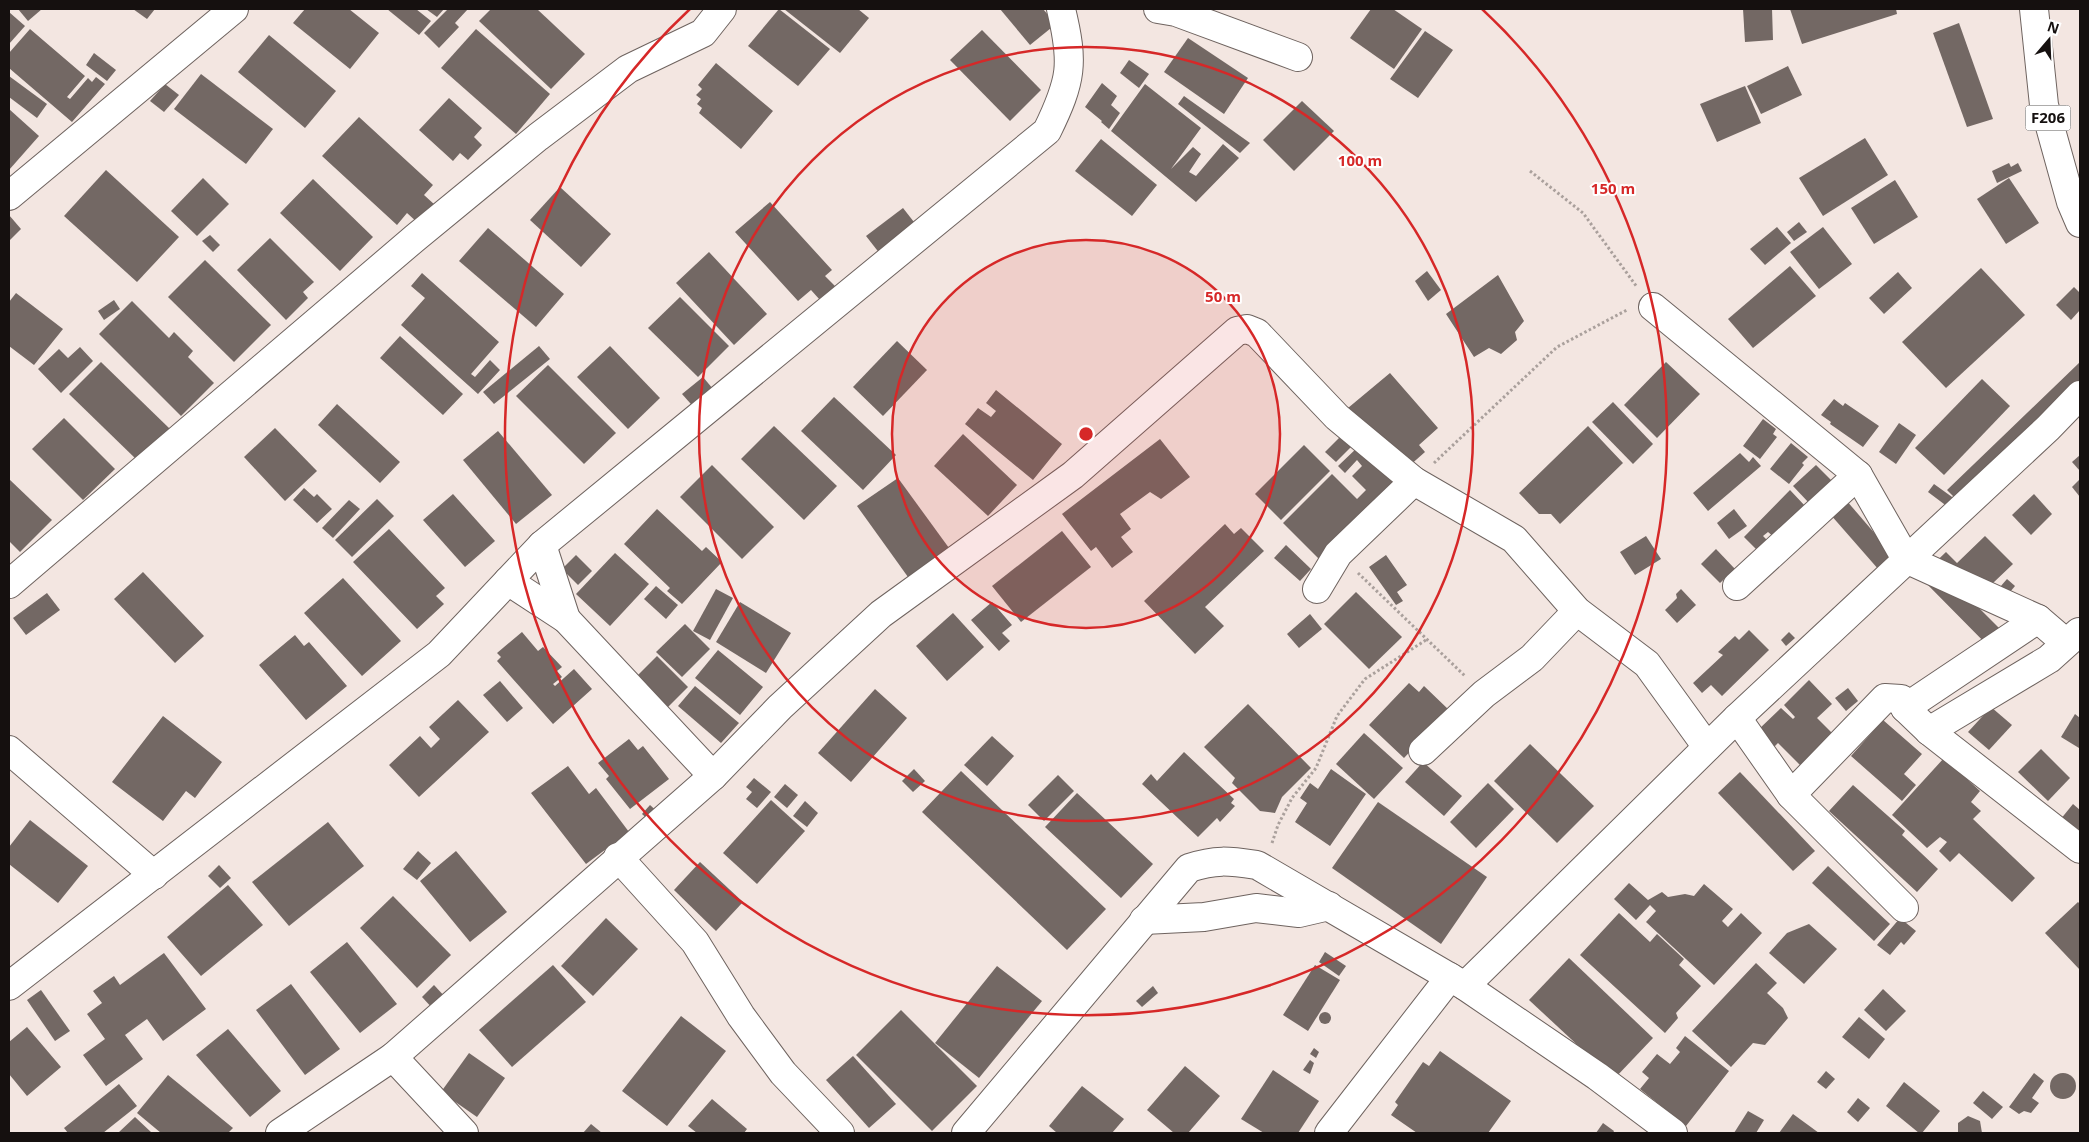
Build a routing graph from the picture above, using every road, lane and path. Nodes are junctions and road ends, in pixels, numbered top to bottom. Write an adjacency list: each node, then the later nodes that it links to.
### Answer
1 (234, 9): 8 (street)
2 (722, 9): 18 (street)
3 (1061, 9): 14 (street)
4 (1158, 9): 6 (street)
5 (2034, 9): 9 (street, F206)
6 (1298, 57)
7 (1530, 171): 10 (path)
8 (9, 196)
9 (2080, 223)
10 (1653, 307): 12 (street); 13 (path)
11 (2080, 396): 16 (street)
12 (1858, 475): 16 (street); 19 (street)
13 (1414, 482): 15 (street); 21 (street); 33 (street)
14 (542, 545): 17 (street); 22 (street)
15 (1338, 554): 20 (street); 25 (path)
16 (1906, 559): 23 (street); 28 (street)
17 (508, 581): 22 (street); 38 (street)
18 (9, 584)
19 (1738, 586)
20 (1318, 589)
21 (1577, 610): 26 (street); 30 (street)
22 (566, 619): 33 (street)
23 (2038, 619): 24 (street); 27 (street)
24 (2073, 637): 29 (street)
25 (1426, 640): 26 (path); 37 (path)
26 (1484, 694): 32 (street)
27 (1905, 708): 29 (street); 34 (street)
28 (1737, 718): 30 (street); 34 (street)
29 (1929, 731): 35 (street)
30 (1707, 747): 44 (street)
31 (9, 750): 38 (street)
32 (1424, 751)
33 (713, 776): 36 (street)
34 (1791, 795): 42 (street)
35 (2080, 849)
36 (618, 857): 46 (street); 50 (street)
37 (1256, 865): 39 (street); 43 (street)
38 (154, 875): 45 (street)
39 (1292, 885): 40 (street); 41 (street)
40 (1329, 906): 41 (street); 44 (street)
41 (1256, 908): 43 (street)
42 (1904, 908)
43 (1144, 920): 51 (street)
44 (1458, 982): 47 (street); 52 (street)
45 (9, 986)
46 (393, 1057): 48 (street); 49 (street)
47 (1667, 1130)
48 (280, 1133)
49 (464, 1133)
50 (840, 1133)
51 (966, 1133)
52 (1329, 1133)

